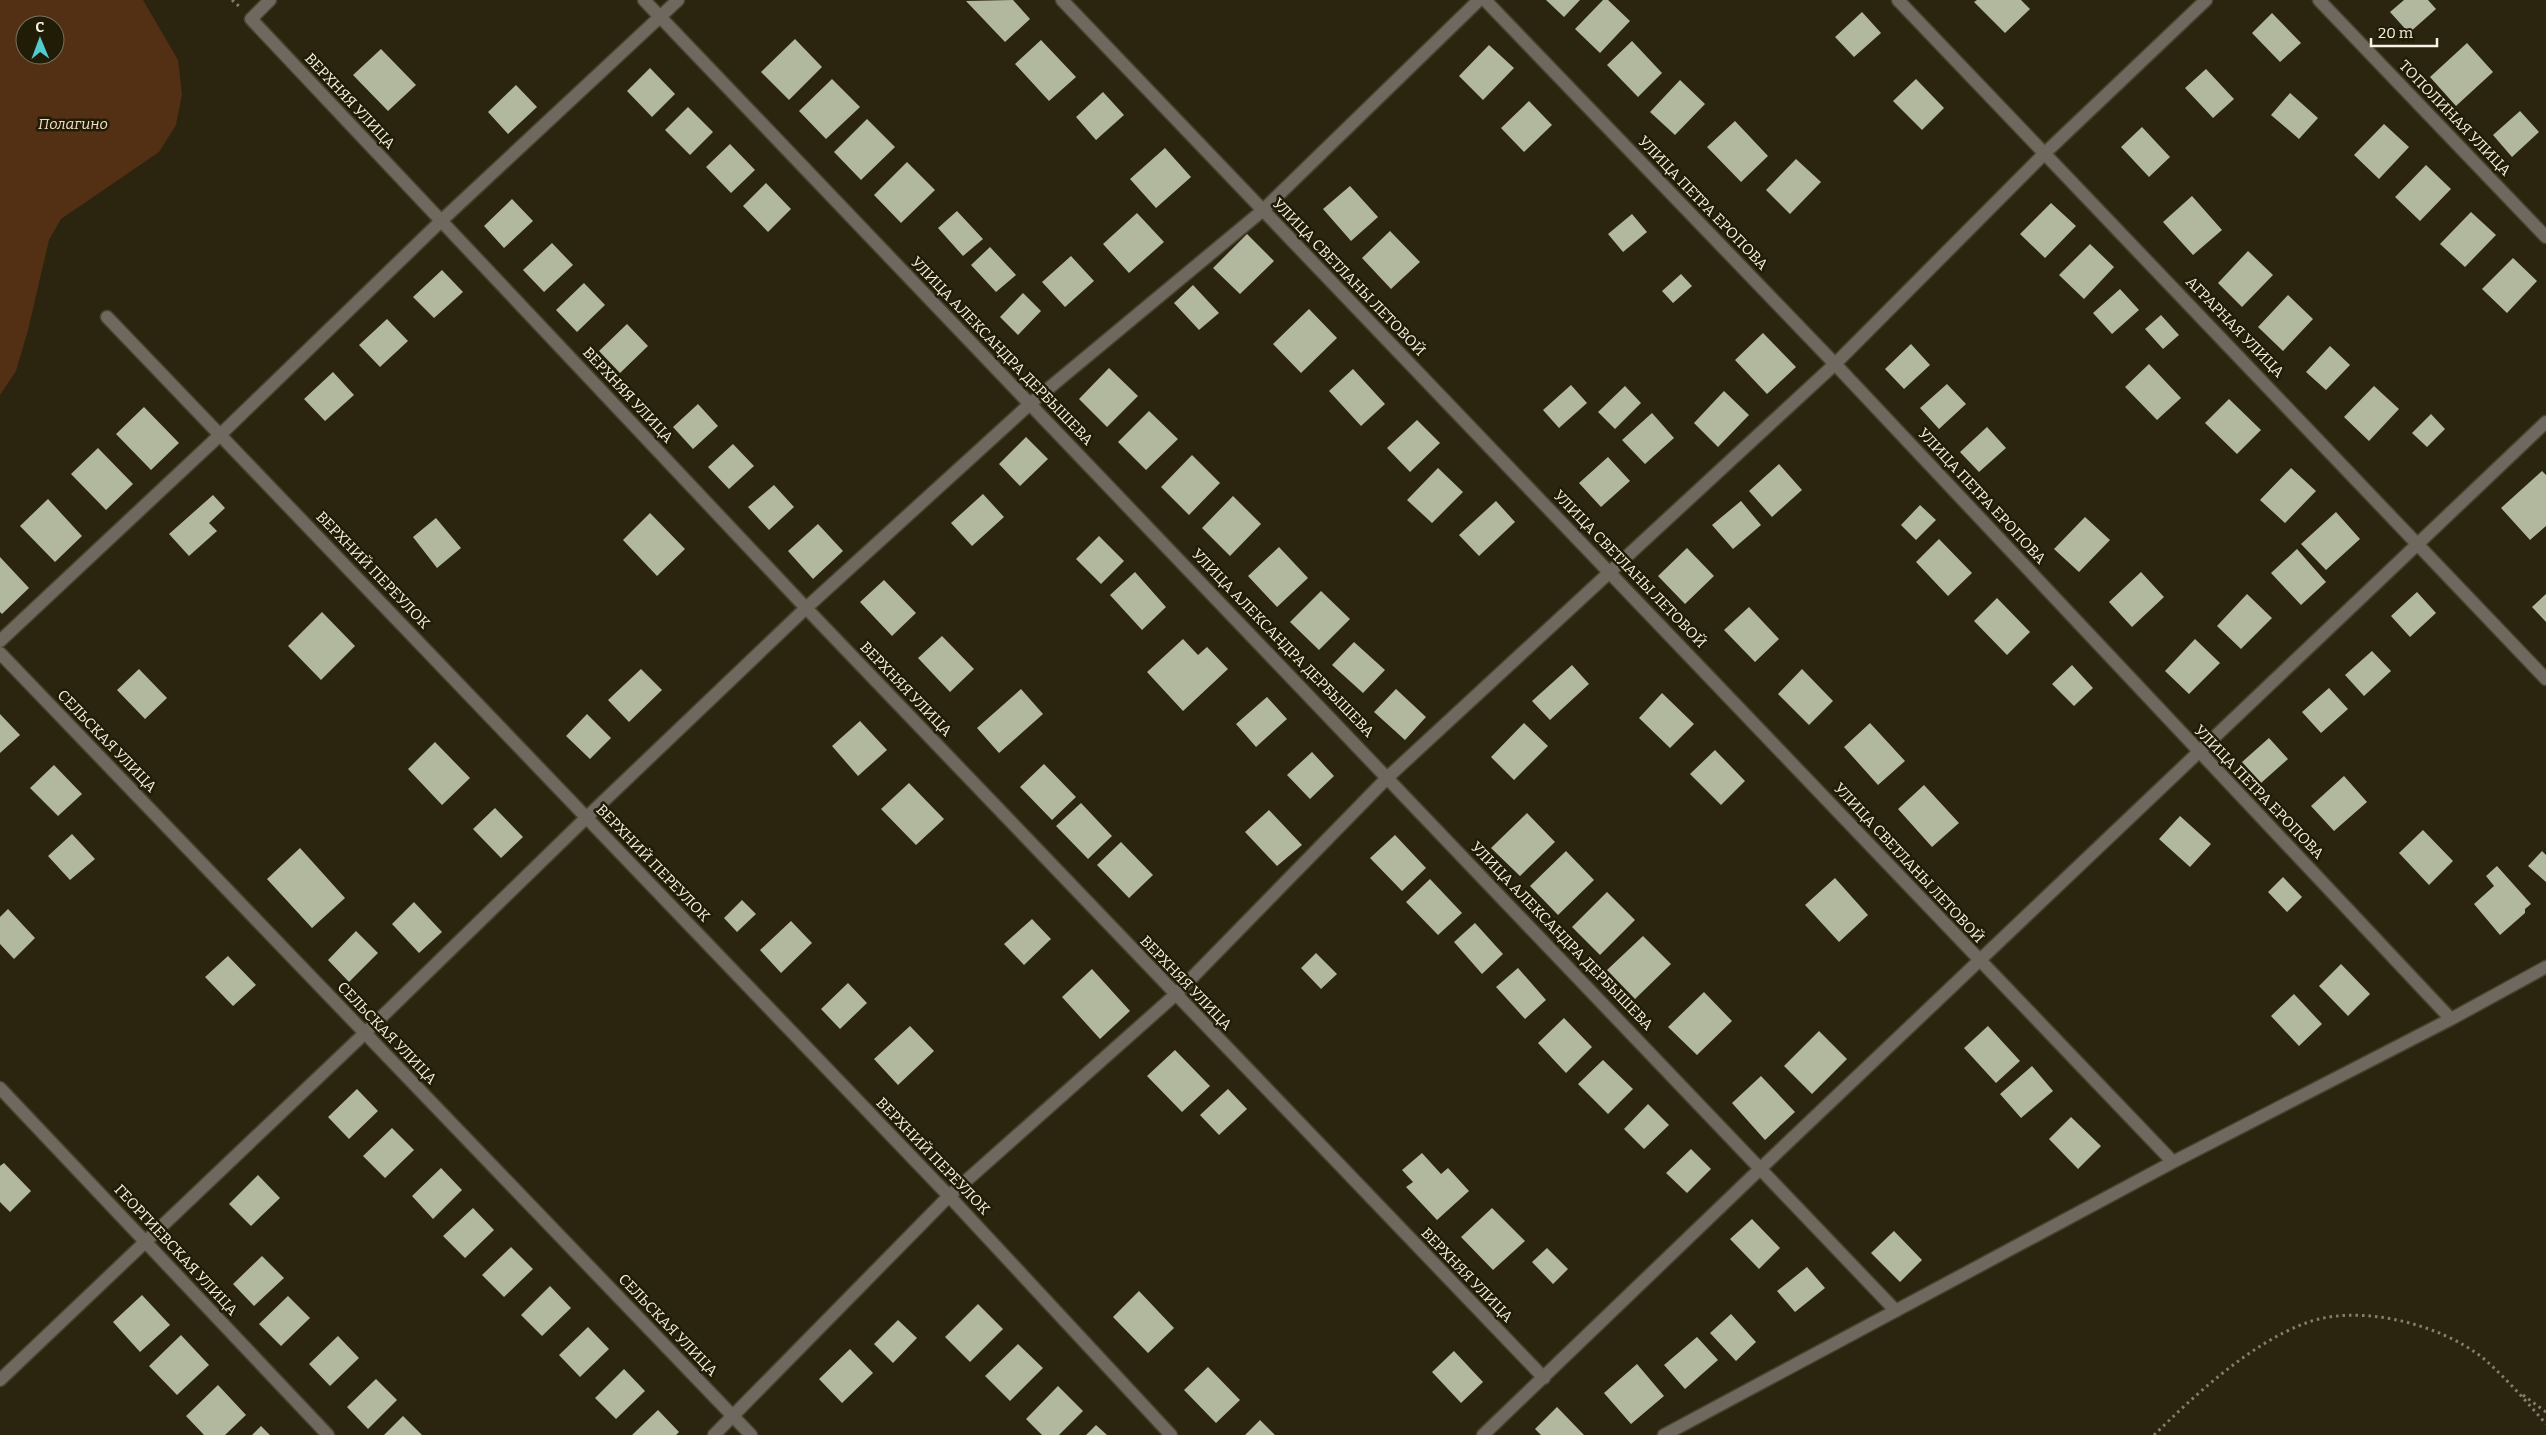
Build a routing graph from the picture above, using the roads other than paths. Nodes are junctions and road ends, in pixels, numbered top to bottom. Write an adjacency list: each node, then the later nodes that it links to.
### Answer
1 (270, 0): 13 (street, ВЕРХНЯЯ УЛИЦА)
2 (644, 0): 10 (street, УЛИЦА АЛЕКСАНДРА ДЕРБЫШЕВА)
3 (678, 0): 10 (street)
4 (1062, 0): 12 (street, УЛИЦА СВЕТЛАНЫ ЛЕТОВОЙ)
5 (1479, 0): 12 (street)
6 (1485, 0): 16 (street, УЛИЦА ПЕТРА ЕРОПОВА)
7 (1898, 0): 11 (street, АГРАРНАЯ УЛИЦА)
8 (2206, 0): 11 (street)
9 (2319, 0): 14 (street, ТОПОЛИНАЯ УЛИЦА)
10 (660, 17): 13 (street); 17 (street, УЛИЦА АЛЕКСАНДРА ДЕРБЫШЕВА)
11 (2045, 153): 16 (street); 20 (street, АГРАРНАЯ УЛИЦА)
12 (1262, 211): 17 (street); 21 (street, УЛИЦА СВЕТЛАНЫ ЛЕТОВОЙ)
13 (441, 221): 19 (street); 22 (street, ВЕРХНЯЯ УЛИЦА)
14 (2546, 236)
15 (107, 317): 19 (street, ВЕРХНИЙ ПЕРЕУЛОК)
16 (1835, 364): 21 (street); 26 (street, УЛИЦА ПЕТРА ЕРОПОВА)
17 (1030, 403): 22 (street); 27 (street, УЛИЦА АЛЕКСАНДРА ДЕРБЫШЕВА)
18 (2546, 422): 20 (street)
19 (220, 435): 23 (street); 28 (street, ВЕРХНИЙ ПЕРЕУЛОК)
20 (2418, 543): 25 (street, АГРАРНАЯ УЛИЦА); 26 (street)
21 (1611, 572): 27 (street); 29 (street, УЛИЦА СВЕТЛАНЫ ЛЕТОВОЙ)
22 (806, 608): 28 (street); 31 (street, ВЕРХНЯЯ УЛИЦА)
23 (0, 641)
24 (0, 653): 33 (street, СЕЛЬСКАЯ УЛИЦА)
25 (2546, 678)
26 (2200, 753): 29 (street); 32 (street, УЛИЦА ПЕТРА ЕРОПОВА)
27 (1388, 777): 31 (street); 36 (street, УЛИЦА АЛЕКСАНДРА ДЕРБЫШЕВА)
28 (587, 817): 33 (street); 37 (street, ВЕРХНИЙ ПЕРЕУЛОК)
29 (1980, 962): 35 (street, УЛИЦА СВЕТЛАНЫ ЛЕТОВОЙ); 36 (street)
30 (2546, 967): 32 (street)
31 (1175, 995): 37 (street); 40 (street, ВЕРХНЯЯ УЛИЦА)
32 (2451, 1018): 35 (street)
33 (365, 1034): 38 (street); 42 (street, СЕЛЬСКАЯ УЛИЦА)
34 (0, 1088): 38 (street, ГЕОРГИЕВСКАЯ УЛИЦА)
35 (2173, 1162): 39 (street)
36 (1761, 1168): 39 (street, УЛИЦА АЛЕКСАНДРА ДЕРБЫШЕВА); 40 (street)
37 (949, 1196): 42 (street); 46 (street, ВЕРХНИЙ ПЕРЕУЛОК)
38 (144, 1241): 41 (street); 43 (street, ГЕОРГИЕВСКАЯ УЛИЦА)
39 (1896, 1311): 48 (street)
40 (1544, 1378): 47 (street)
41 (0, 1380)
42 (734, 1417): 44 (street); 45 (street, СЕЛЬСКАЯ УЛИЦА)
43 (328, 1435)
44 (714, 1435)
45 (751, 1435)
46 (1172, 1435)
47 (1483, 1435)
48 (1664, 1435)

